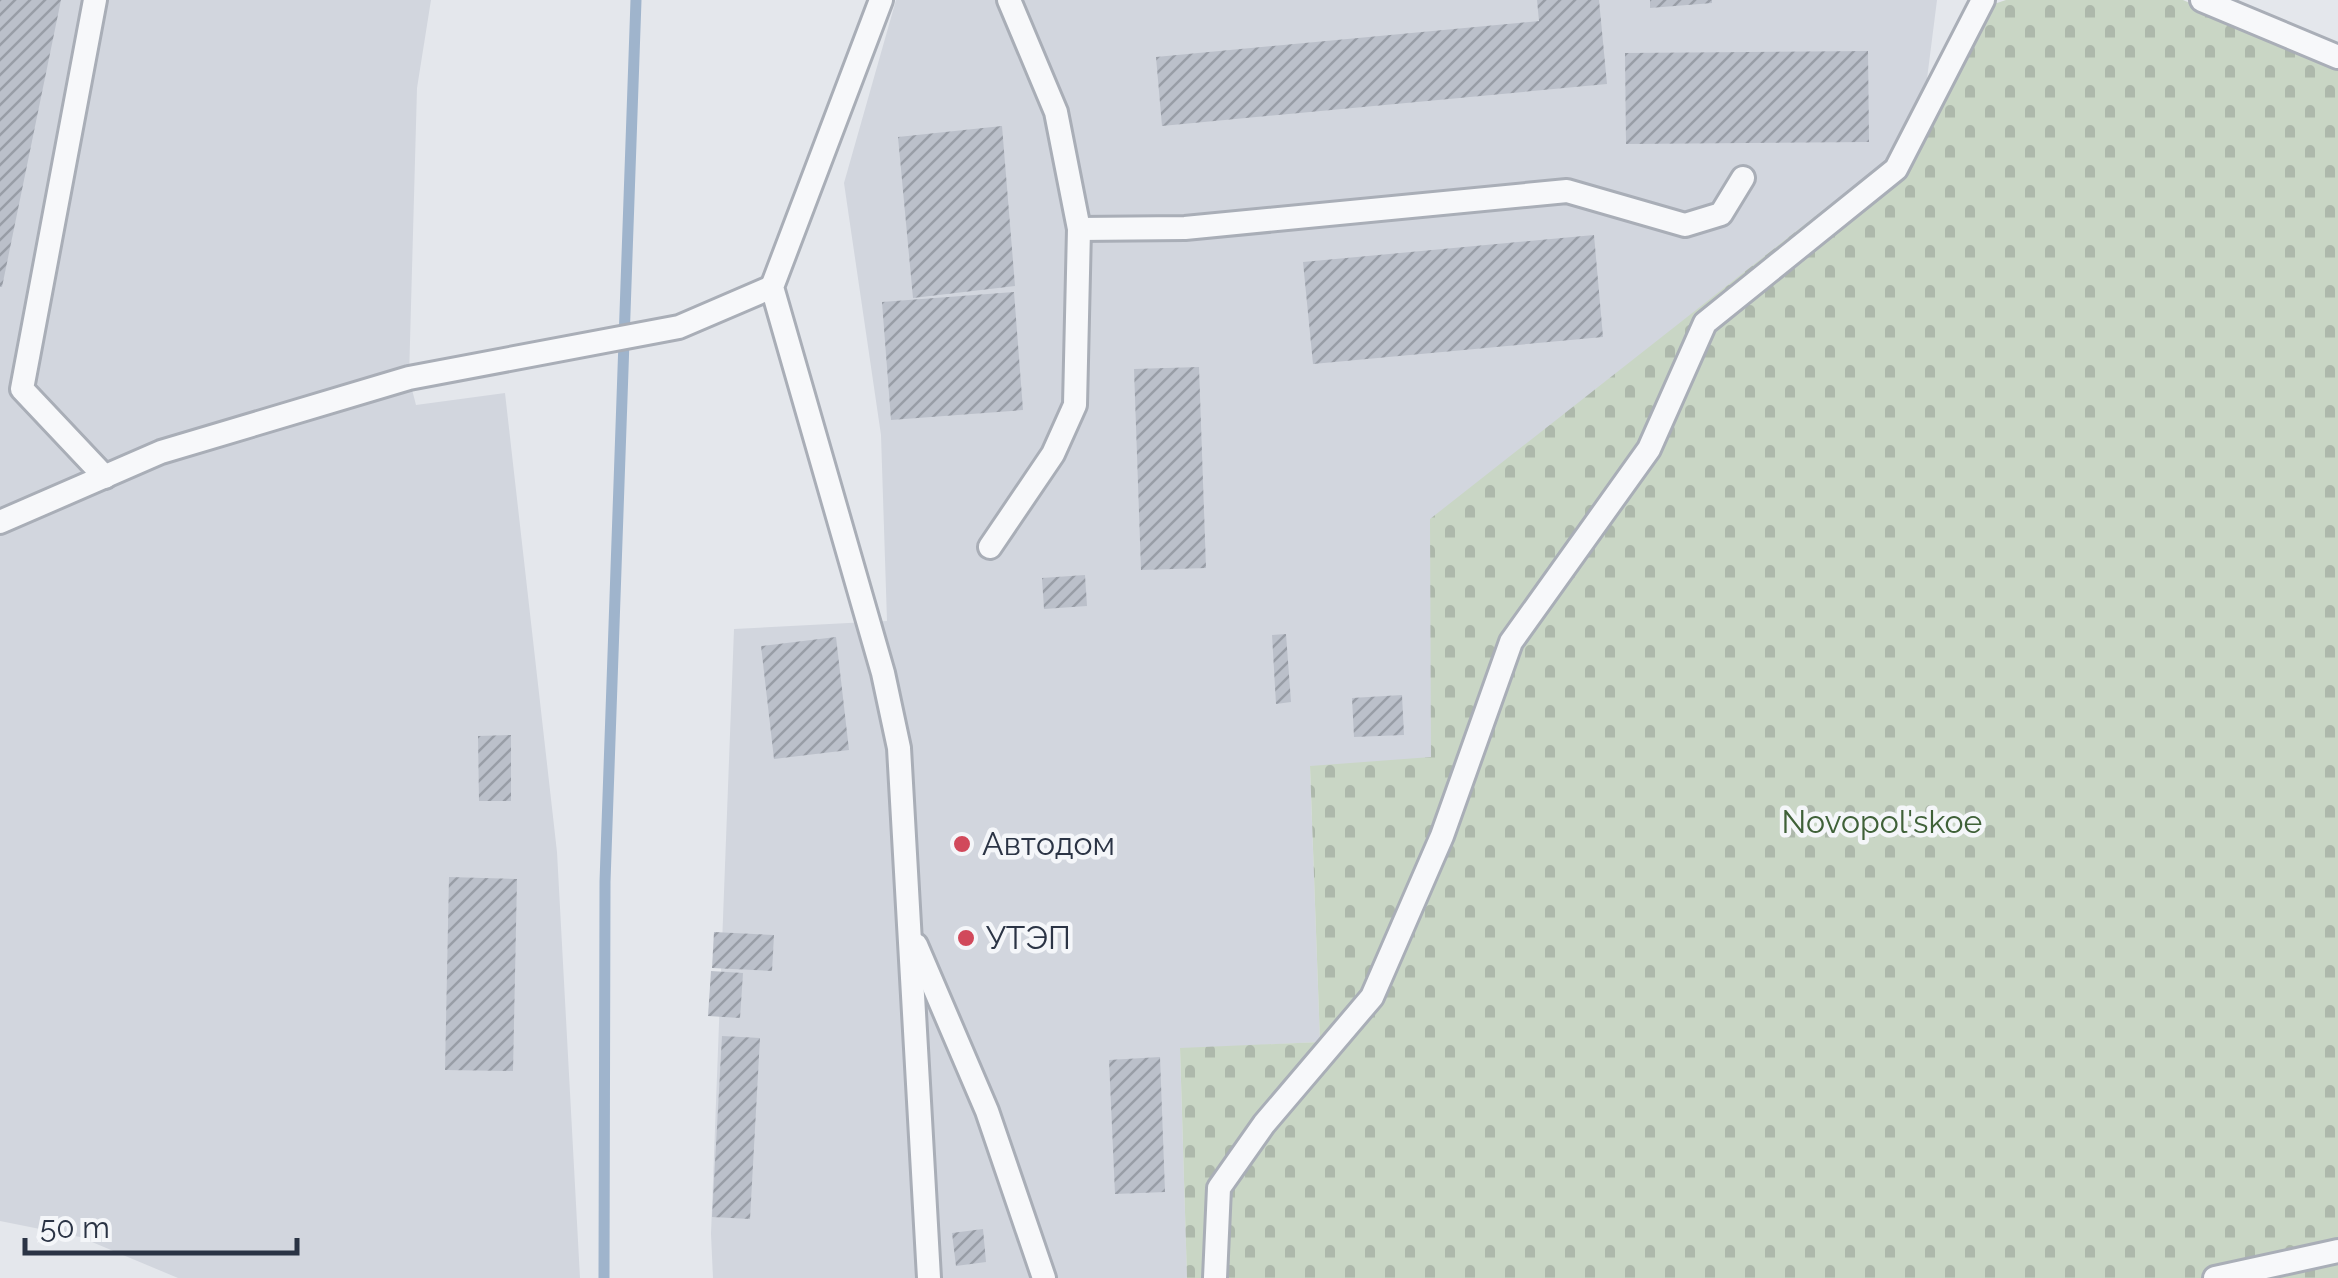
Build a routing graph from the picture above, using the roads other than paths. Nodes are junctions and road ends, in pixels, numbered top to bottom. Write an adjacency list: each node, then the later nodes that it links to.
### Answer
1 (95, 0): 10 (lane)
2 (881, 0): 9 (lane)
3 (1009, 0): 8 (lane)
4 (1982, 0): 17 (lane)
5 (2202, 0): 6 (lane)
6 (2338, 57)
7 (1744, 178): 8 (lane)
8 (1078, 228): 12 (lane)
9 (772, 287): 10 (lane); 13 (lane)
10 (104, 477): 11 (lane)
11 (0, 522)
12 (990, 546)
13 (909, 928): 15 (lane); 16 (lane)
14 (2338, 1251): 18 (lane)
15 (929, 1278)
16 (1044, 1278)
17 (1215, 1278)
18 (2215, 1278)

